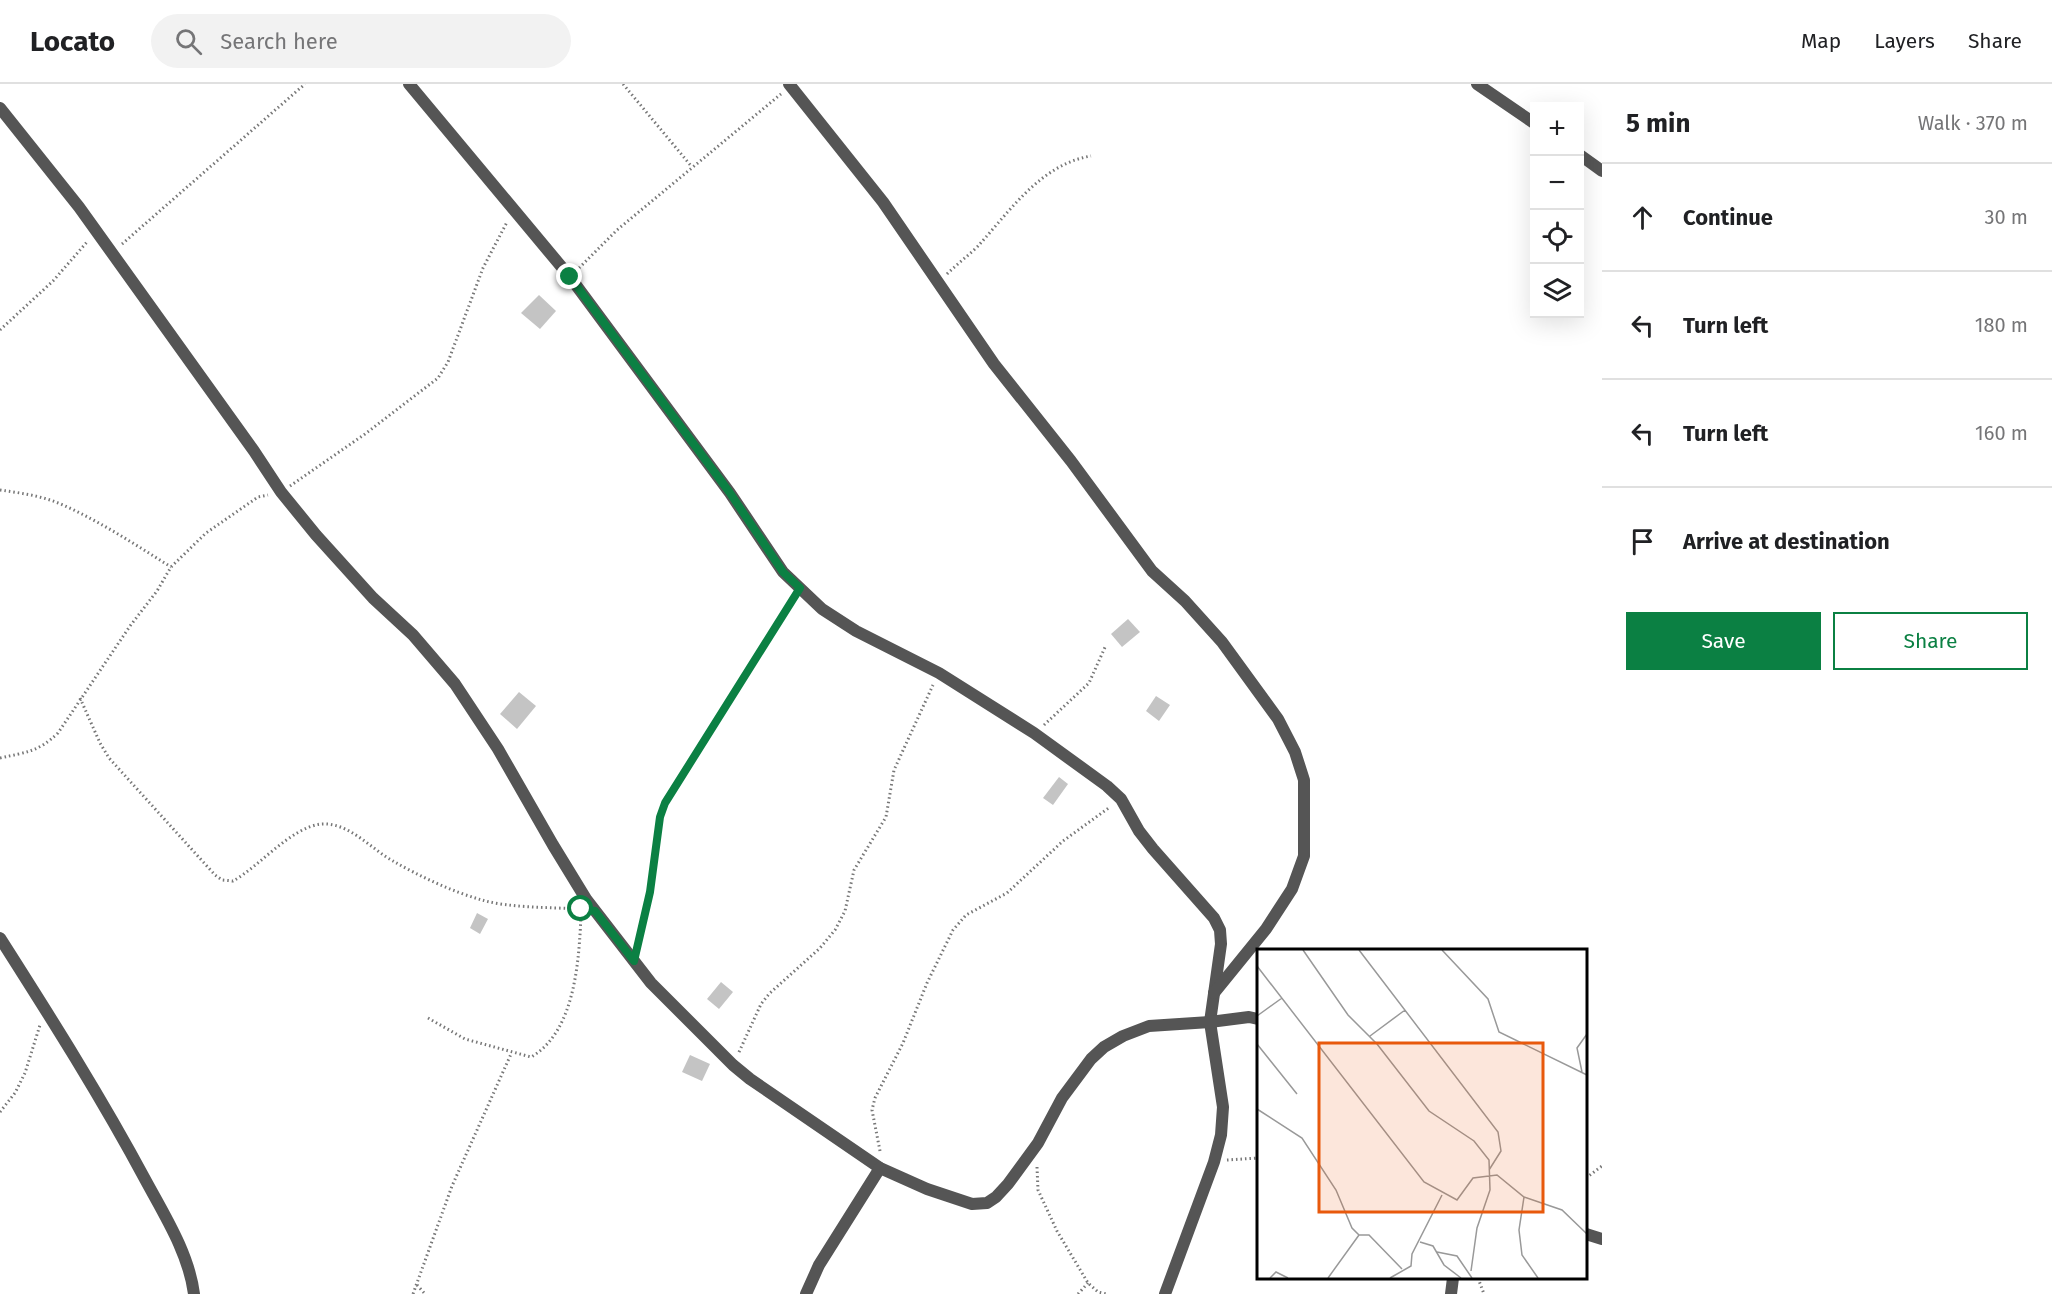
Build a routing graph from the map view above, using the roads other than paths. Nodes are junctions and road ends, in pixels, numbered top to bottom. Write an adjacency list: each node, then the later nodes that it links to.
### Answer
1 (409, 84): 9 (street)
2 (1477, 84): 5 (street)
3 (790, 85): 9 (street)
4 (0, 108): 12 (street)
5 (1530, 120)
6 (1581, 156): 7 (street)
7 (1602, 171)
8 (0, 938): 16 (street)
9 (1213, 994): 11 (street)
10 (1257, 1020): 11 (street)
11 (1210, 1022): 12 (street); 18 (street)
12 (880, 1168): 17 (street)
13 (1587, 1234): 14 (street)
14 (1602, 1239)
15 (1453, 1279): 19 (street)
16 (194, 1294)
17 (806, 1294)
18 (1165, 1294)
19 (1451, 1294)

